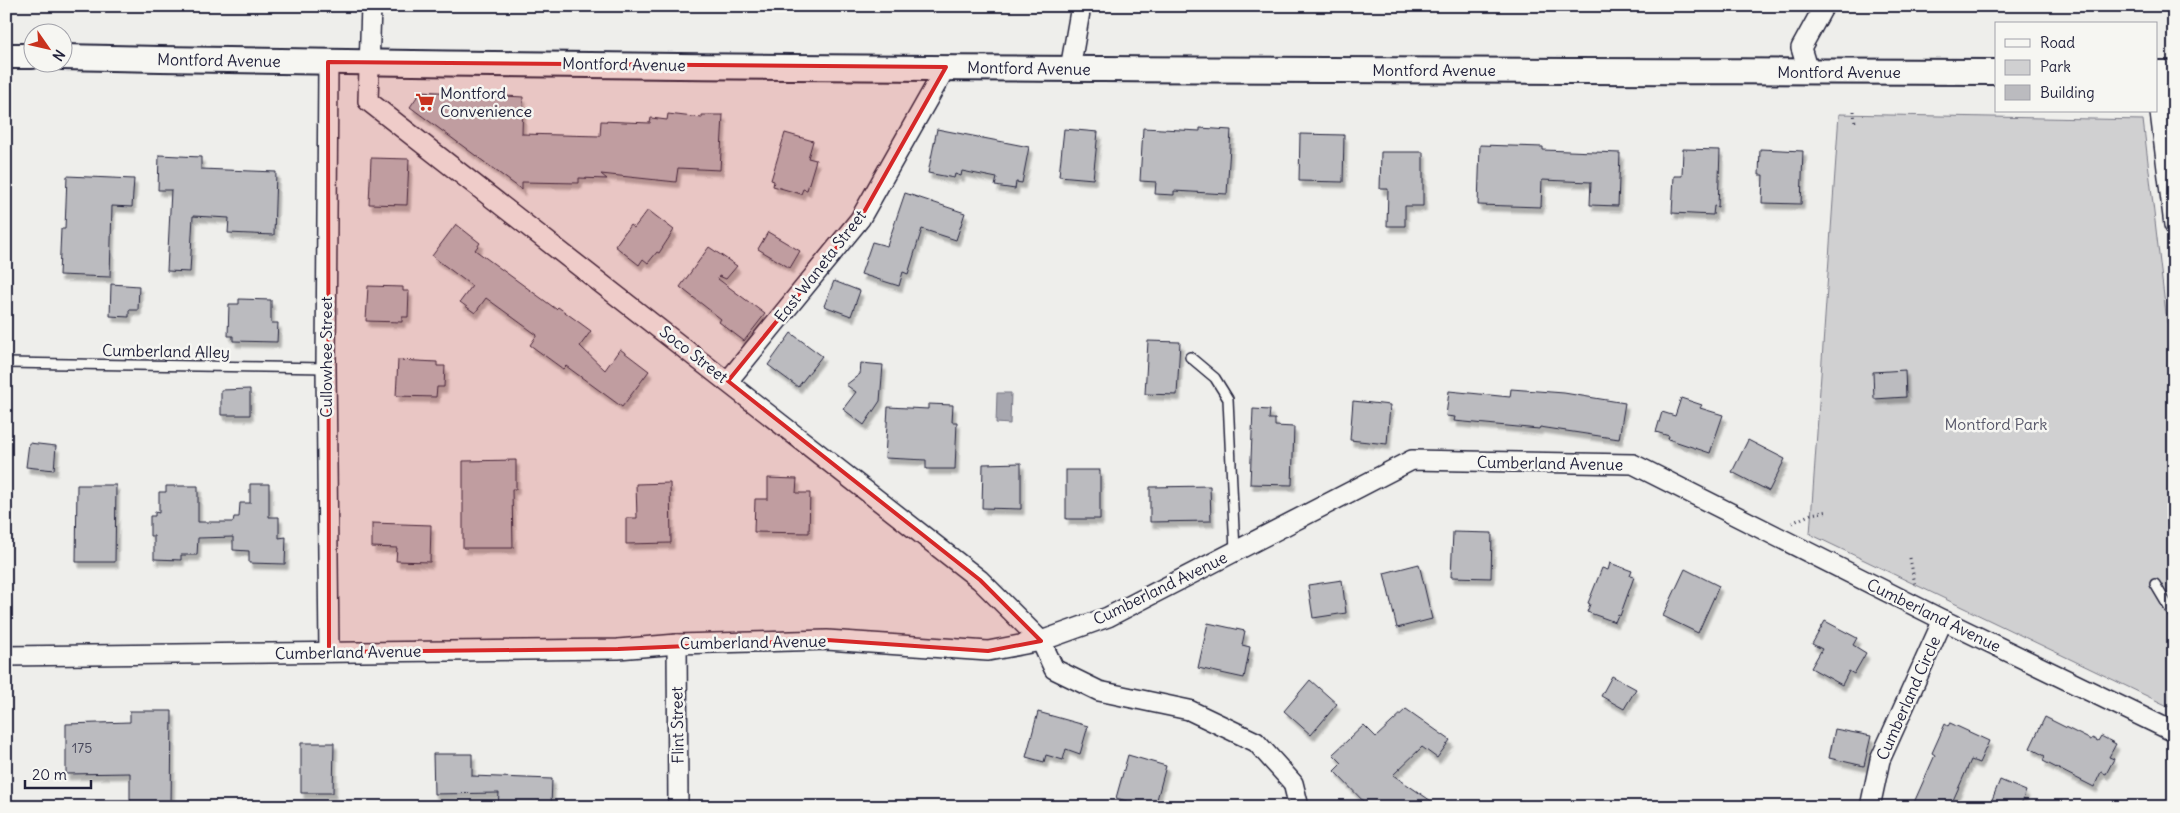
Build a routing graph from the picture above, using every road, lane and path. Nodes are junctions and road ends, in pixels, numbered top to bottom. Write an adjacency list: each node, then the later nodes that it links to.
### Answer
1 (371, 6): 8 (street)
2 (1081, 6): 10 (street)
3 (1824, 6): 11 (street)
4 (6, 56): 5 (street)
5 (22, 56)
6 (72, 57): 7 (street, Montford Avenue)
7 (328, 62): 8 (street, Montford Avenue); 21 (street, Cullowhee Street)
8 (370, 62): 9 (street, Montford Avenue); 22 (street, Soco Street)
9 (946, 67): 10 (street, Montford Avenue); 22 (street, East Waneta Street)
10 (1070, 69): 11 (street, Montford Avenue)
11 (1808, 72): 12 (street, Montford Avenue)
12 (1995, 72)
13 (2158, 73): 14 (street)
14 (2174, 73)
15 (2158, 96): 18 (street)
16 (1854, 111): 17 (path)
17 (1855, 124)
18 (2174, 225)
19 (1190, 357): 25 (lane)
20 (6, 363): 21 (lane, Cumberland Alley)
21 (326, 368): 33 (street, Cullowhee Street)
22 (728, 381): 31 (street, Soco Street)
23 (1829, 511): 24 (path)
24 (1789, 525)
25 (1235, 552): 30 (street, Cumberland Avenue); 31 (street, Cumberland Avenue)
26 (1910, 558): 27 (path)
27 (1915, 584)
28 (2155, 584): 29 (lane)
29 (2174, 616)
30 (1943, 620): 35 (street, Cumberland Avenue); 38 (street, Cumberland Circle)
31 (1041, 641): 32 (street, Cumberland Avenue); 37 (street)
32 (677, 644): 33 (street, Cumberland Avenue); 36 (street, Flint Street)
33 (328, 652): 34 (street, Cumberland Avenue)
34 (6, 656)
35 (2174, 732)
36 (678, 807)
37 (1299, 807)
38 (1870, 807)

